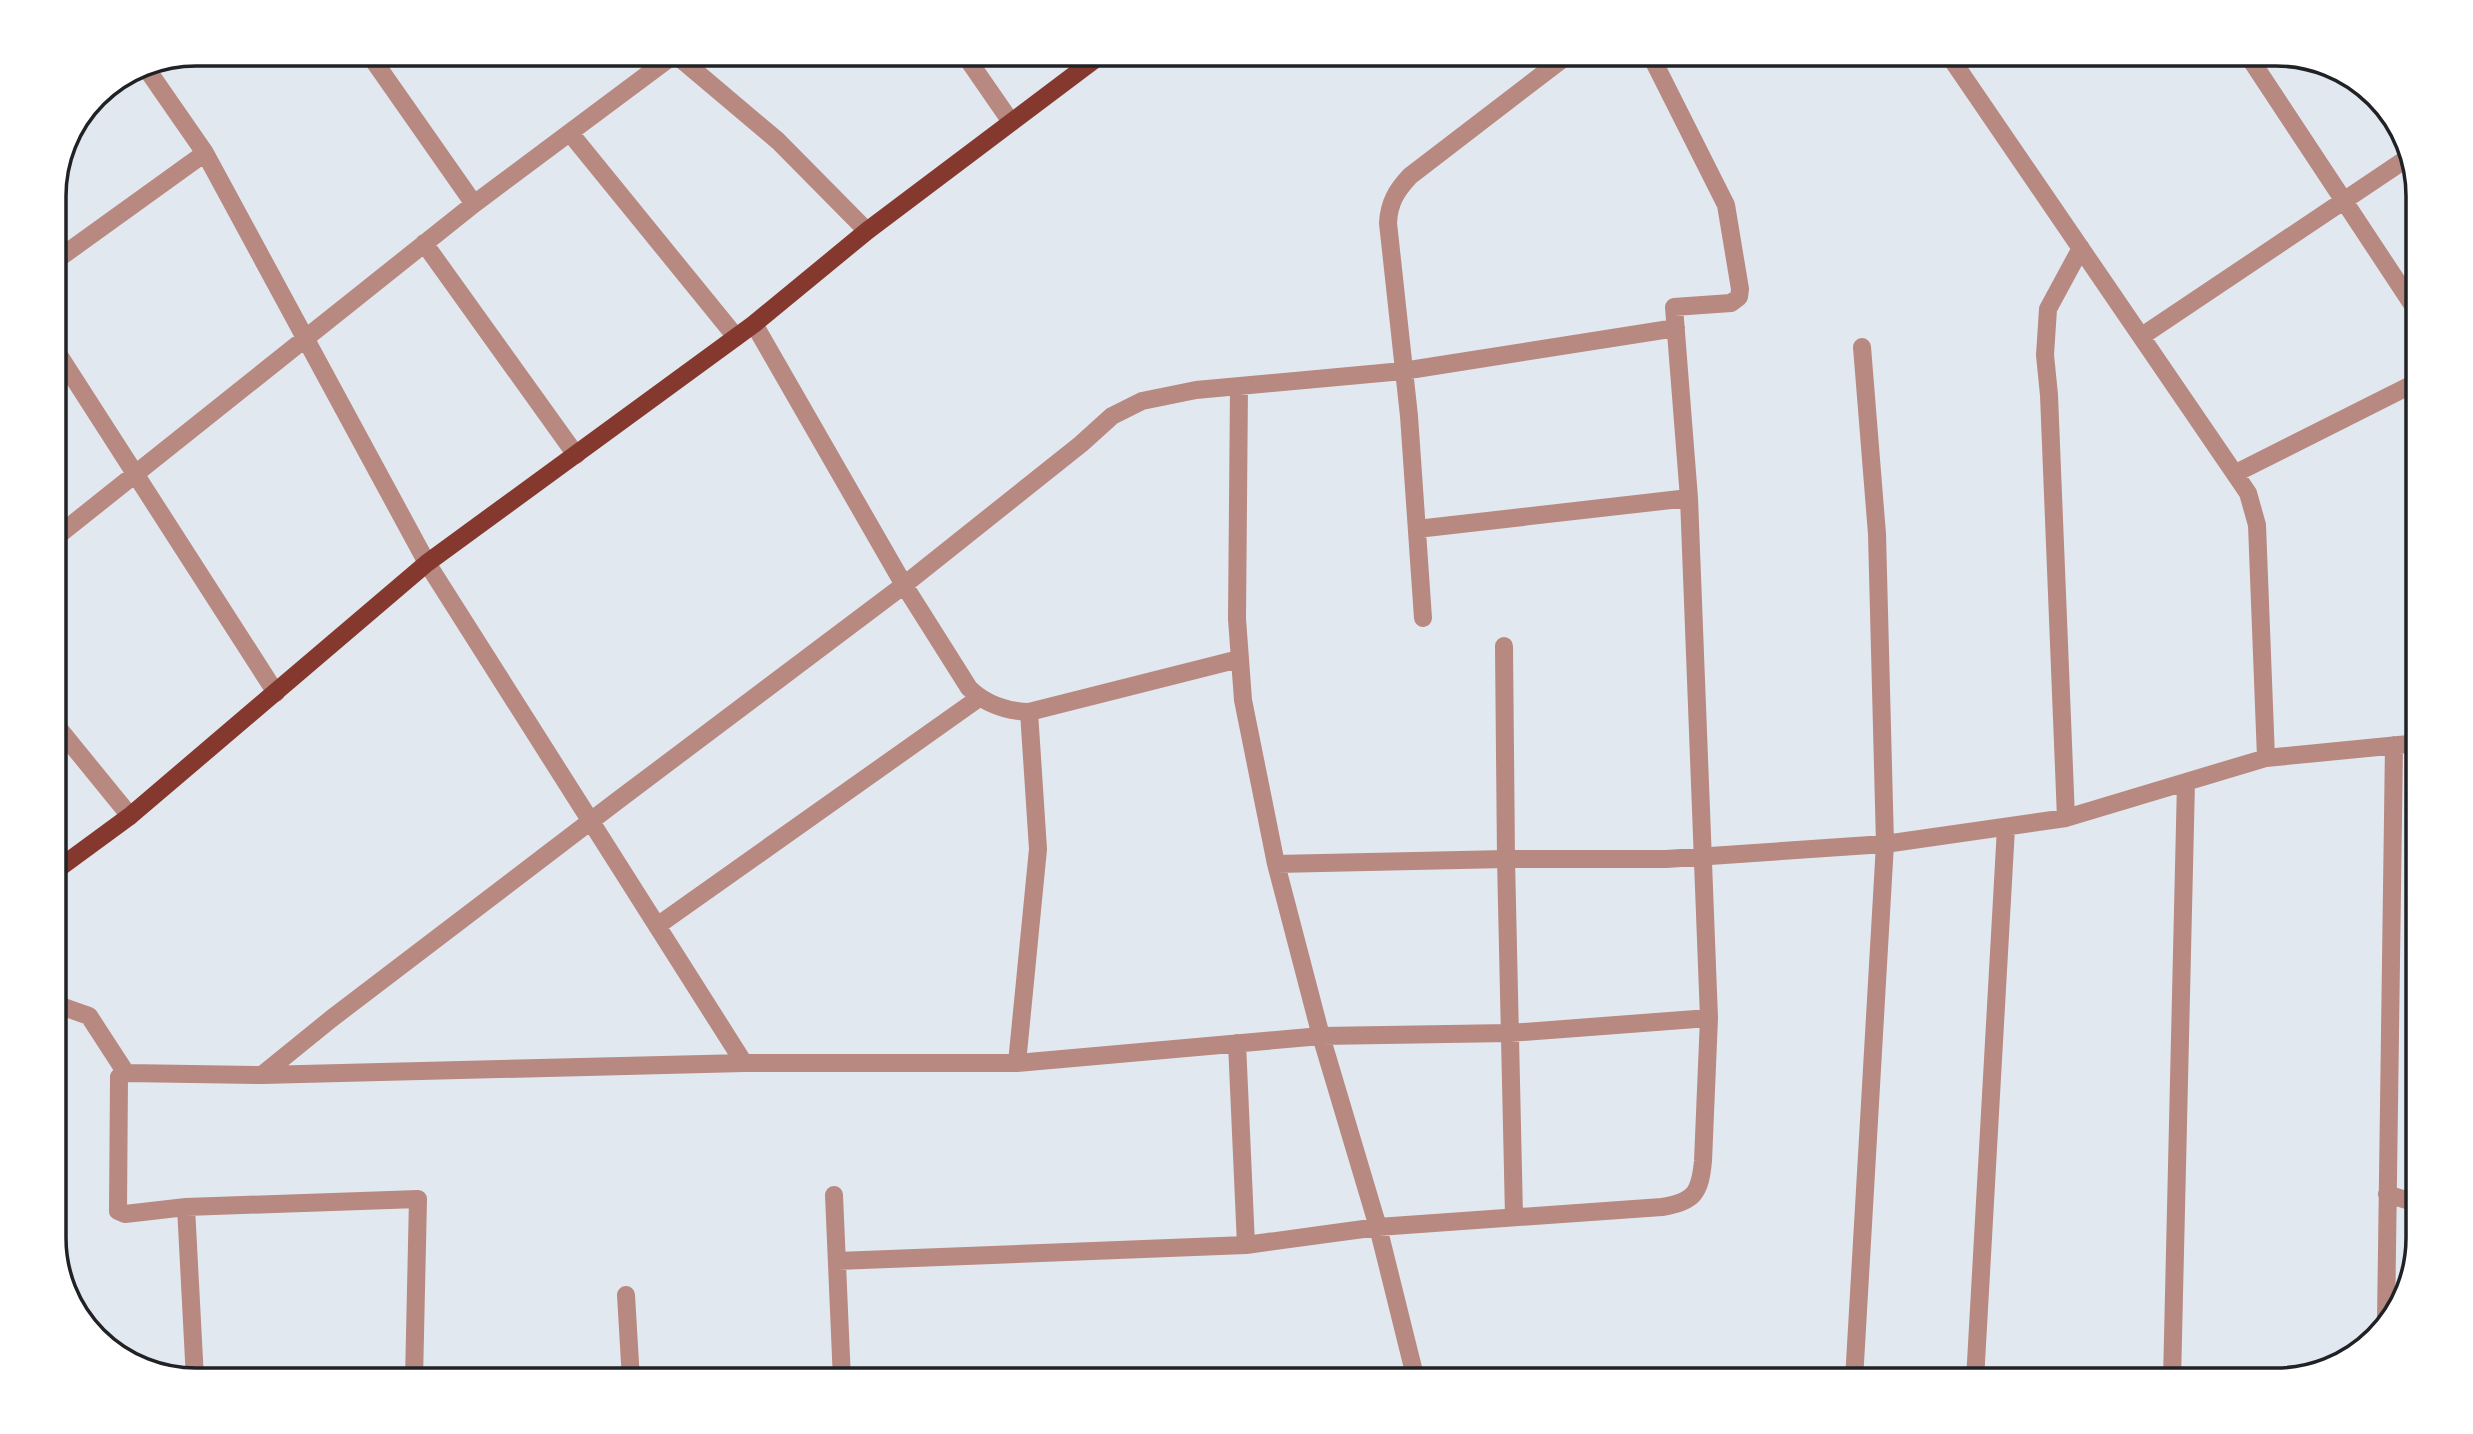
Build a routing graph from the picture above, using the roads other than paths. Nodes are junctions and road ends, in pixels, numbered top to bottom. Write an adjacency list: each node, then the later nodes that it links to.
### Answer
1 (1553, 66): 29 (street)
2 (1656, 66): 23 (street)
3 (1956, 66): 19 (street)
4 (2254, 66): 15 (street)
5 (378, 67): 16 (street)
6 (658, 67): 12 (street)
7 (690, 67): 17 (street)
8 (973, 67): 11 (street)
9 (1085, 67): 11 (main road)
10 (151, 75): 13 (street)
11 (1011, 122): 17 (main road)
12 (570, 132): 16 (street); 25 (street)
13 (205, 153): 20 (street); 26 (street)
14 (2402, 162): 15 (street)
15 (2344, 201): 21 (street); 24 (street)
16 (474, 204): 18 (street)
17 (867, 231): 22 (main road)
18 (424, 243): 26 (street); 32 (street)
19 (2081, 248): 24 (street); 52 (street)
20 (67, 252)
21 (2406, 295)
22 (754, 324): 25 (main road); 39 (street)
23 (1676, 328): 29 (street); 35 (street)
24 (2142, 336): 33 (street)
25 (736, 337): 32 (main road)
26 (305, 338): 34 (street); 38 (street)
27 (1862, 347): 55 (street)
28 (67, 368): 34 (street)
29 (1404, 371): 30 (street); 37 (street)
30 (1239, 387): 39 (street); 42 (street)
31 (2406, 387): 33 (street)
32 (576, 455): 38 (main road)
33 (2236, 473): 49 (street)
34 (135, 475): 36 (street); 43 (street)
35 (1689, 498): 37 (street); 56 (street)
36 (67, 529)
37 (1417, 529): 40 (street)
38 (427, 563): 43 (main road); 53 (street)
39 (904, 585): 44 (street); 53 (street)
40 (1423, 618)
41 (1504, 646): 57 (street)
42 (1238, 659): 45 (street); 59 (street)
43 (276, 693): 51 (main road)
44 (979, 698): 45 (street); 60 (street)
45 (1030, 712): 67 (street)
46 (67, 739): 51 (street)
47 (2406, 744): 48 (street)
48 (2394, 745): 49 (street); 70 (street)
49 (2266, 758): 50 (street)
50 (2186, 782): 52 (street); 87 (street)
51 (130, 816): 58 (main road)
52 (2066, 818): 54 (street)
53 (591, 821): 60 (street); 69 (street)
54 (2006, 828): 55 (street); 86 (street)
55 (1885, 844): 56 (street); 85 (street)
56 (1703, 858): 57 (street); 62 (street)
57 (1506, 859): 59 (street); 63 (street)
58 (67, 862)
59 (1276, 864): 64 (street)
60 (657, 926): 66 (street)
61 (67, 1008): 68 (street)
62 (1709, 1018): 63 (street); 74 (street)
63 (1510, 1033): 64 (street); 74 (street)
64 (1321, 1036): 65 (street); 75 (street)
65 (1237, 1043): 67 (street); 76 (street)
66 (744, 1063): 67 (street); 69 (street)
67 (1017, 1063)
68 (126, 1073): 69 (street); 73 (street)
69 (262, 1075)
70 (2387, 1194): 72 (street); 79 (street)
71 (834, 1195): 77 (street)
72 (2406, 1200)
73 (186, 1207): 80 (street); 81 (street)
74 (1514, 1216): 75 (street)
75 (1378, 1227): 76 (street); 84 (street)
76 (1246, 1245): 77 (street)
77 (837, 1261): 83 (street)
78 (626, 1295): 82 (street)
79 (2386, 1307)
80 (194, 1368)
81 (414, 1368)
82 (630, 1368)
83 (841, 1368)
84 (1413, 1368)
85 (1855, 1368)
86 (1976, 1368)
87 (2172, 1368)

